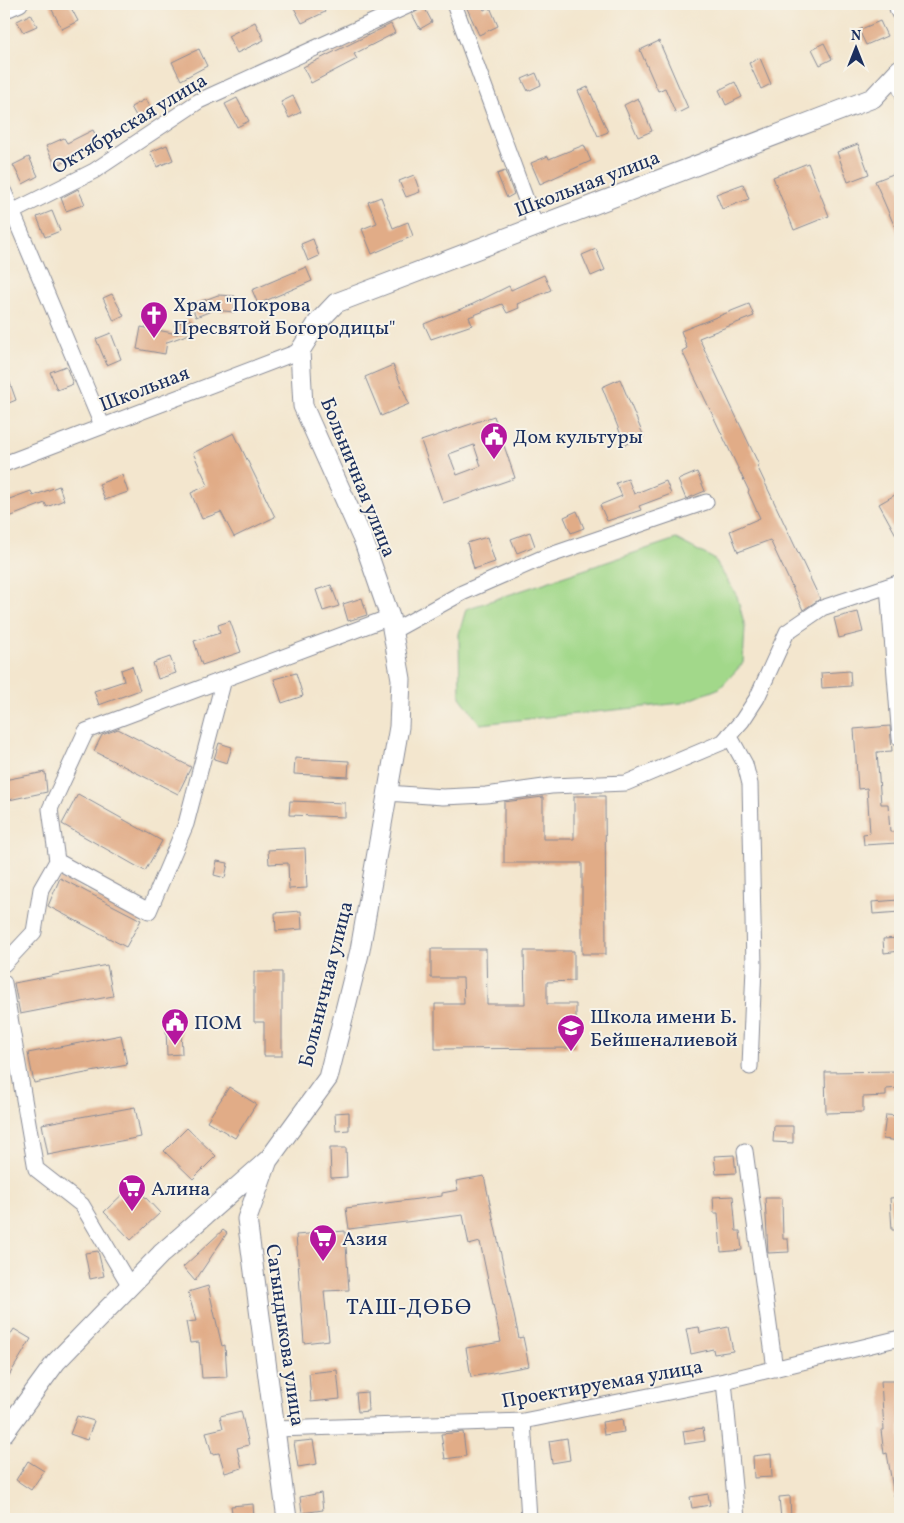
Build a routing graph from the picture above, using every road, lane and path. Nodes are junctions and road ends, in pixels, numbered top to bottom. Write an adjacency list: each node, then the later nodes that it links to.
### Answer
1 (20, 4): 5 (street)
2 (412, 4): 10 (street, Октябрьская улица)
3 (454, 4): 11 (street)
4 (898, 4): 6 (street)
5 (4, 11)
6 (900, 11)
7 (896, 73): 8 (lane); 11 (street, Школьная улица)
8 (900, 96)
9 (4, 192): 10 (street)
10 (8, 214): 13 (street)
11 (536, 227): 12 (street, Школьная улица)
12 (300, 351): 13 (street, Школьная); 17 (street, Больничная улица)
13 (102, 425): 14 (street, Школьная)
14 (4, 464)
15 (706, 502): 17 (street)
16 (894, 584): 19 (street); 20 (street)
17 (392, 624): 18 (street); 21 (street, Больничная улица)
18 (224, 679): 22 (street); 22 (street)
19 (729, 735): 21 (street); 25 (street)
20 (900, 739)
21 (387, 793): 27 (street, Больничная улица)
22 (57, 861): 23 (street)
23 (4, 964)
24 (4, 983): 28 (street)
25 (750, 1067)
26 (745, 1151): 30 (street)
27 (269, 1159): 28 (street, Больничная улица); 33 (street, Сагындыкова улица)
28 (130, 1286): 34 (street, Больничная улица)
29 (900, 1338): 30 (street, Проектируемая улица)
30 (775, 1369): 31 (street, Проектируемая улица)
31 (724, 1381): 32 (street, Проектируемая улица); 37 (street)
32 (524, 1422): 33 (street, Проектируемая улица); 36 (street)
33 (276, 1429): 35 (street, Сагындыкова улица)
34 (4, 1433)
35 (287, 1519)
36 (529, 1519)
37 (737, 1519)

